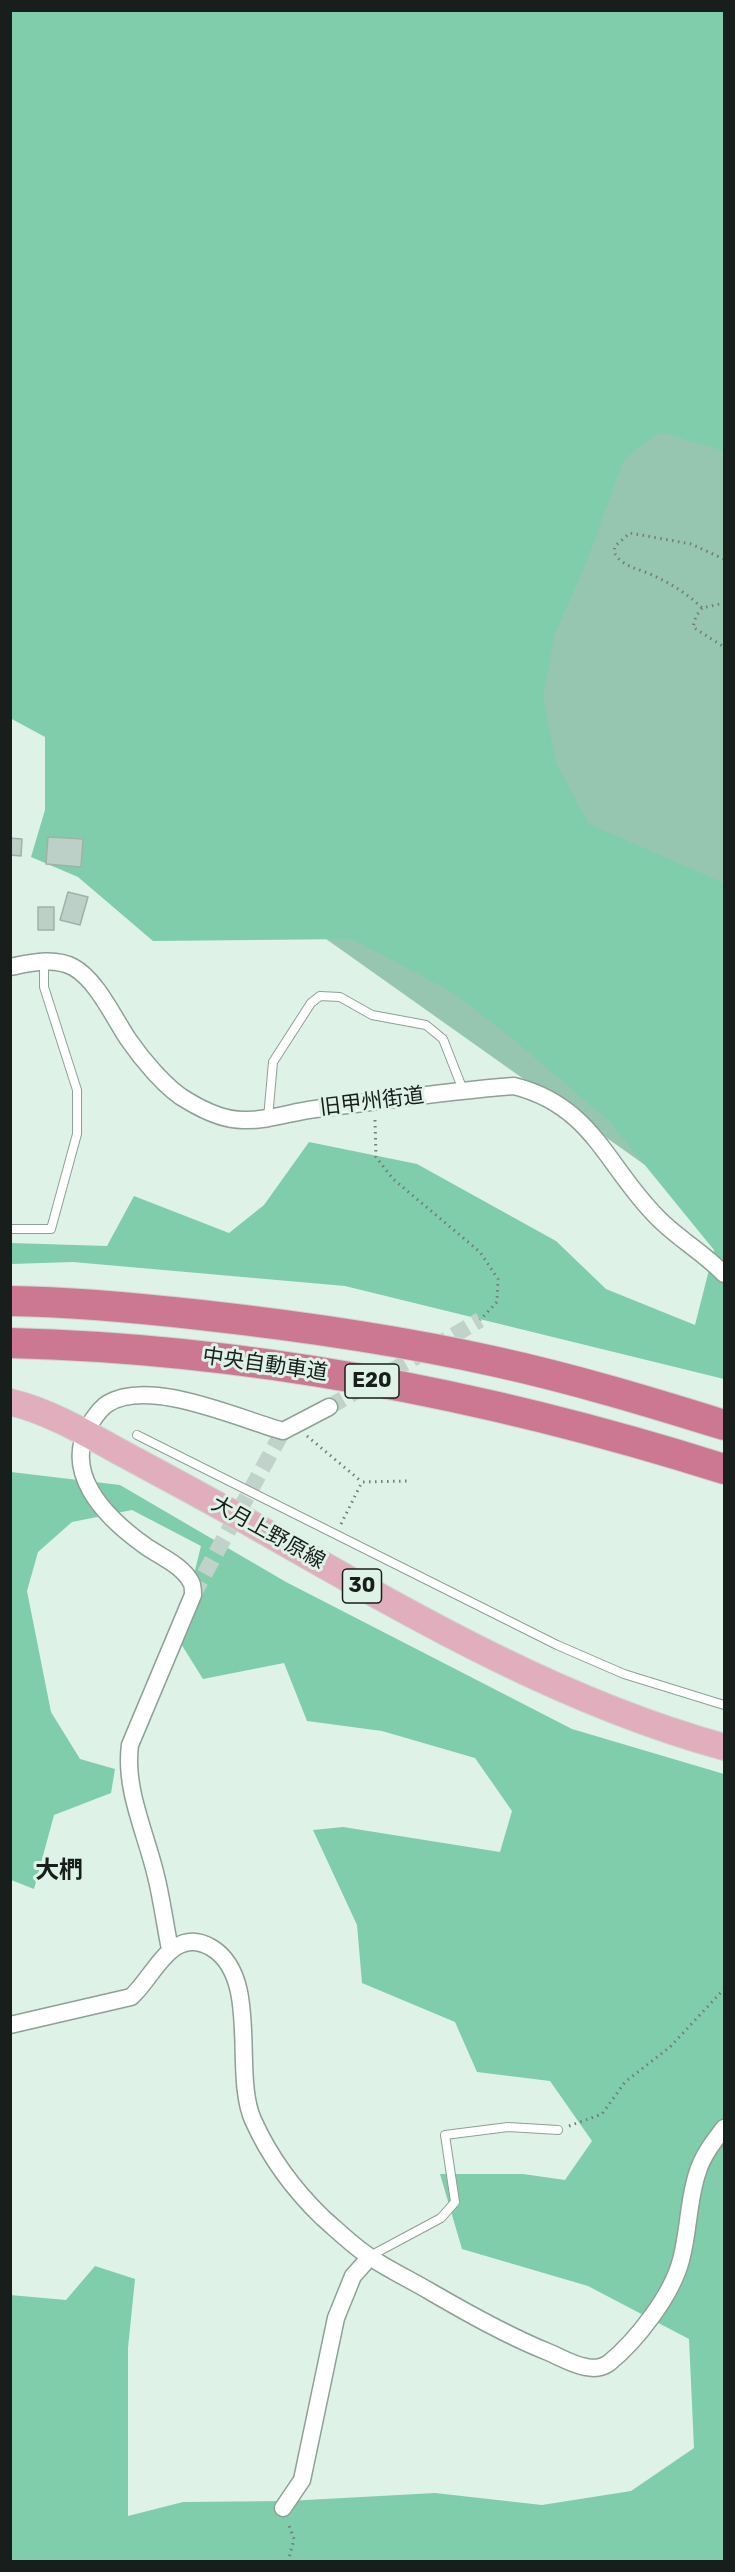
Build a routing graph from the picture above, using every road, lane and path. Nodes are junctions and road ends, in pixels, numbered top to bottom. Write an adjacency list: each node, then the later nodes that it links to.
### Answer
1 (724, 559): 3 (path)
2 (724, 603): 3 (path)
3 (702, 608): 4 (path)
4 (724, 647)
5 (44, 962): 6 (street, 旧甲州街道); 9 (street, 旧甲州街道); 10 (lane)
6 (10, 967)
7 (463, 1090): 8 (street, 旧甲州街道); 9 (lane); 11 (street, 旧甲州街道)
8 (377, 1103): 9 (street, 旧甲州街道); 13 (path)
9 (267, 1119)
10 (10, 1229)
11 (724, 1274)
12 (10, 1301): 18 (highway, 中央自動車道 / E20)
13 (480, 1320)
14 (10, 1342): 21 (highway, 中央自動車道 / E20)
15 (10, 1402): 19 (main road, 大月上野原線 / 30)
16 (329, 1407): 17 (street)
17 (294, 1425): 19 (street); 23 (path)
18 (724, 1425)
19 (85, 1433): 26 (main road, 大月上野原線 / 30); 27 (street)
20 (136, 1435): 24 (lane)
21 (724, 1469)
22 (407, 1481): 23 (path)
23 (362, 1482): 24 (path)
24 (336, 1534): 25 (lane)
25 (724, 1705)
26 (724, 1747)
27 (170, 1949): 29 (street); 32 (street)
28 (724, 1989): 31 (path)
29 (10, 2025)
30 (724, 2128): 32 (street)
31 (558, 2130): 32 (lane)
32 (370, 2257): 33 (street)
33 (283, 2508): 34 (path)
34 (288, 2562)

